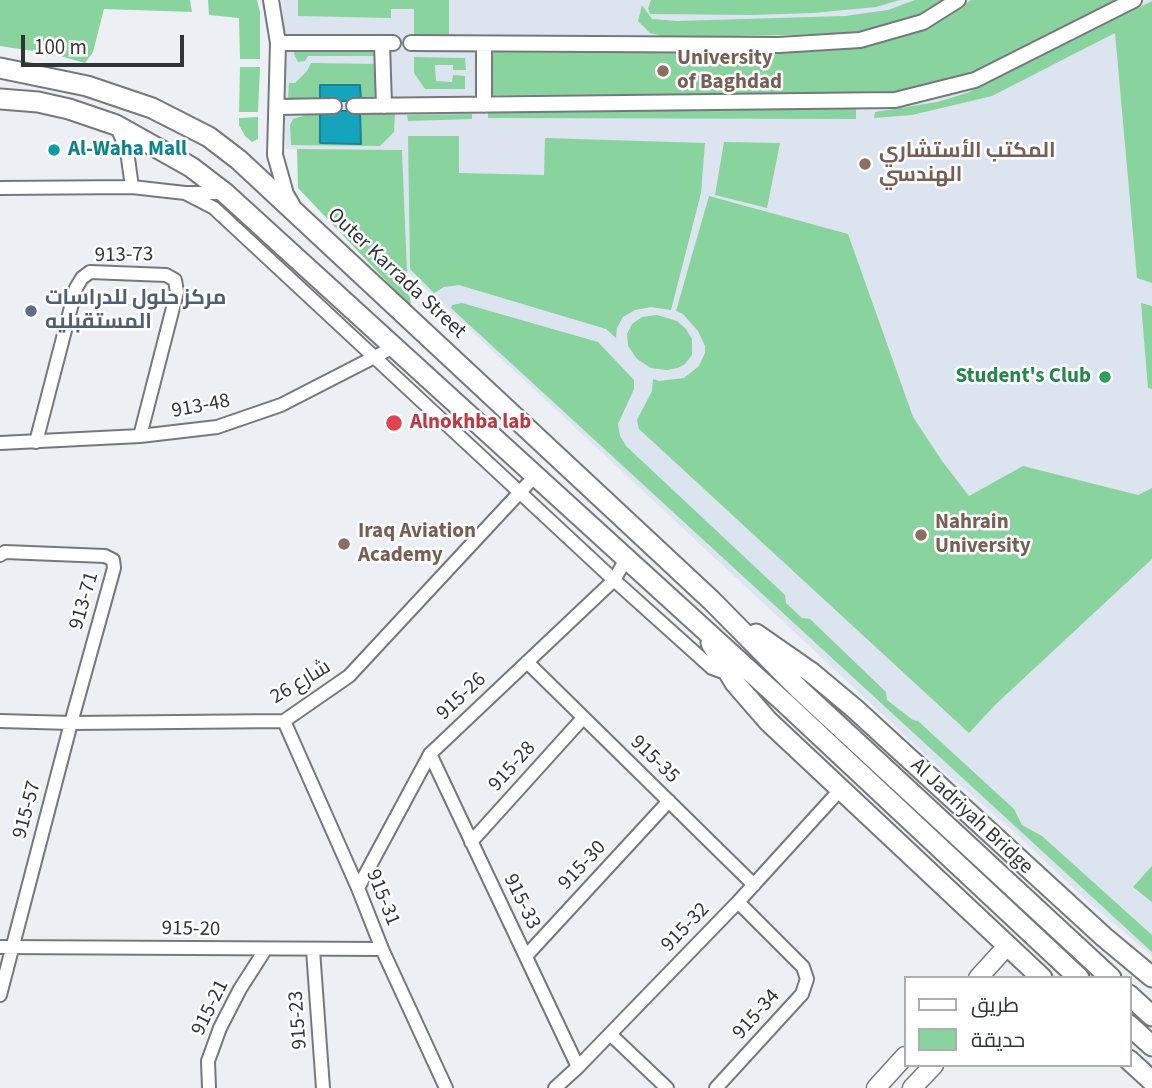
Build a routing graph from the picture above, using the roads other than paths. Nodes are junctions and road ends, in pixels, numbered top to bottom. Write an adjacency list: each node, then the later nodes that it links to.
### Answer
1 (271, 0): 4 (street)
2 (958, 0): 6 (street)
3 (1134, 0): 9 (street)
4 (278, 43): 12 (street); 13 (street)
5 (411, 43): 6 (street)
6 (484, 44): 9 (street)
7 (0, 68): 19 (main road, Outer Karrada Street)
8 (0, 99): 14 (main road)
9 (484, 105): 12 (street)
10 (334, 106): 13 (street)
11 (354, 106): 12 (street)
12 (384, 106)
13 (278, 107): 19 (street)
14 (116, 125): 15 (street); 18 (main road)
15 (132, 187): 16 (street); 17 (street)
16 (0, 188)
17 (185, 192): 18 (street); 21 (street)
18 (225, 193): 20 (main road)
19 (309, 224): 30 (main road, Outer Karrada Street)
20 (394, 347): 21 (street, 913-48); 25 (main road)
21 (375, 357): 22 (street, 913-48); 26 (street)
22 (140, 436): 23 (street, 913-48); 23 (street, 913-73)
23 (36, 442): 24 (street, 913-48)
24 (0, 443)
25 (536, 476): 26 (street, شارع 26); 28 (main road)
26 (521, 493): 29 (street); 37 (street, شارع 26)
27 (0, 555): 38 (street, 913-71)
28 (626, 559): 29 (street, 915-26); 31 (main road)
29 (614, 580): 32 (street, 915-26); 33 (street)
30 (711, 600): 34 (main road); 56 (main road)
31 (694, 620): 33 (main road); 34 (main road)
32 (527, 662): 35 (street, 915-35); 39 (street, 915-26)
33 (727, 670): 40 (main road)
34 (793, 697): 54 (main road, Al Jadriyah Bridge); 55 (main road, Al Jadriyah Bridge)
35 (583, 718): 41 (street, 915-35); 42 (street, 915-28)
36 (0, 721): 38 (street, شارع 26)
37 (284, 721): 38 (street, شارع 26); 44 (street, 915-31)
38 (71, 723): 47 (street, 915-57)
39 (430, 754): 42 (street, 915-33); 44 (street, 915-26)
40 (839, 790): 43 (street, 915-32); 46 (main road)
41 (668, 802): 43 (street, 915-35); 51 (street, 915-30)
42 (471, 842): 51 (street, 915-33)
43 (754, 885): 45 (street, 915-32)
44 (358, 888): 48 (street, 915-31)
45 (737, 902): 61 (street, 915-32); 73 (street, 915-34)
46 (1008, 946): 52 (main road); 53 (main road)
47 (6, 947): 49 (street, 915-20); 57 (street, 915-57)
48 (382, 949): 50 (street, 915-20); 70 (street, 915-31)
49 (265, 950): 50 (street, 915-20); 68 (street, 915-21)
50 (313, 950): 69 (street, 915-23)
51 (526, 956): 65 (street, 915-33)
52 (1029, 974)
53 (980, 976)
54 (1077, 976)
55 (1109, 976)
56 (1152, 977)
57 (0, 996)
58 (1131, 997): 59 (main road)
59 (1152, 1016)
60 (1131, 1027): 62 (main road)
61 (610, 1034): 65 (street, 915-32); 72 (street)
62 (1152, 1046)
63 (904, 1057): 74 (main road)
64 (1131, 1062): 67 (main road)
65 (578, 1067): 71 (street, 915-32)
66 (932, 1067): 75 (main road)
67 (1152, 1082)
68 (209, 1088)
69 (323, 1088)
70 (446, 1088)
71 (555, 1088)
72 (667, 1088)
73 (716, 1088)
74 (876, 1088)
75 (912, 1088)

